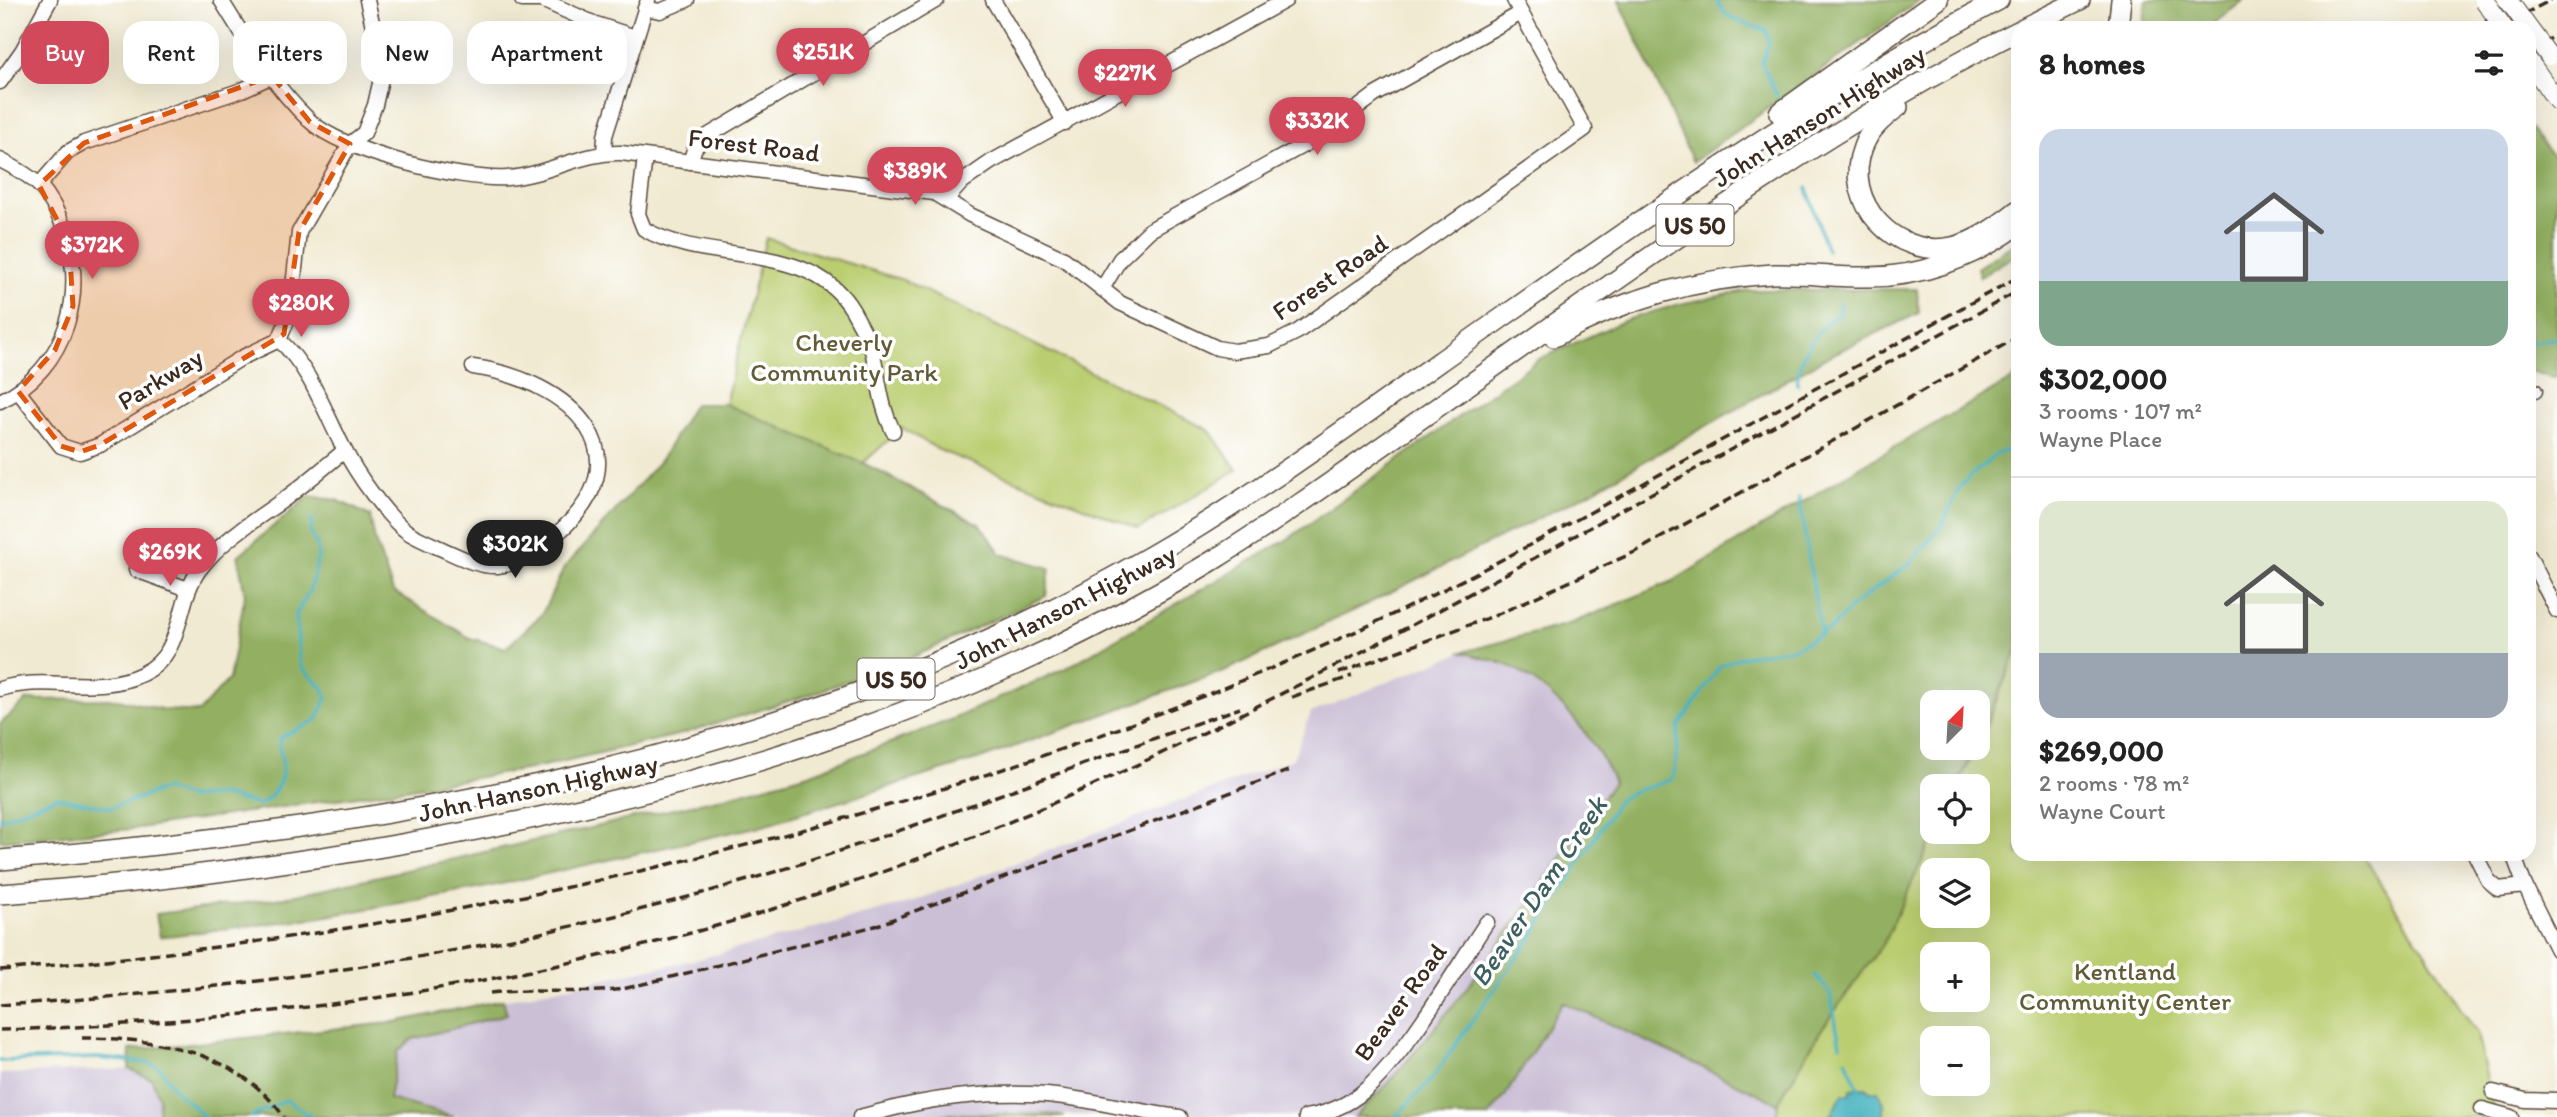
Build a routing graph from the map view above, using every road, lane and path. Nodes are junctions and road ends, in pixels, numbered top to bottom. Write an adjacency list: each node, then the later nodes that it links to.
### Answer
1 (50, 0): 28 (street)
2 (221, 0): 18 (street, Forest Road)
3 (367, 0): 33 (street)
4 (522, 0): 5 (street)
5 (541, 0): 23 (street)
6 (687, 0): 16 (street)
7 (937, 0): 37 (street)
8 (993, 0): 32 (street)
9 (1286, 0): 32 (street)
10 (1514, 0): 17 (street)
11 (1938, 0): 39 (highway)
12 (1999, 0): 39 (highway, John Hanson Highway / US 50)
13 (2080, 0): 19 (highway)
14 (2484, 0): 20 (main road, bridge)
15 (2508, 0): 21 (main road, bridge)
16 (646, 4): 23 (street)
17 (1521, 13): 43 (street); 43 (street, Forest Road)
18 (235, 21)
19 (2037, 21)
20 (2499, 21)
21 (2523, 21)
22 (2011, 35): 26 (highway, John Hanson Highway / US 50)
23 (635, 37): 34 (street)
24 (2536, 38): 25 (main road, bridge)
25 (2553, 61)
26 (1943, 70): 41 (highway); 47 (highway, John Hanson Highway / US 50)
27 (2536, 71): 31 (main road)
28 (0, 82)
29 (255, 84): 38 (street)
30 (279, 84): 33 (street, Forest Road)
31 (2557, 101)
32 (1065, 123): 40 (street)
33 (350, 144): 34 (street, Forest Road); 44 (street)
34 (604, 153): 35 (street, Forest Road)
35 (645, 157): 37 (street, Forest Road); 49 (street)
36 (0, 160): 38 (street)
37 (690, 162): 40 (street, Forest Road)
38 (39, 185): 46 (street)
39 (1672, 197): 56 (highway, John Hanson Highway / US 50)
40 (947, 199): 43 (street, Forest Road)
41 (2011, 214)
42 (2011, 229): 47 (highway)
43 (1101, 289)
44 (279, 340): 46 (street, Parkway); 50 (street)
45 (473, 367): 50 (street)
46 (18, 391): 48 (street)
47 (1457, 394): 60 (highway, John Hanson Highway / US 50)
48 (0, 401)
49 (893, 432)
50 (344, 451): 53 (street)
51 (136, 570): 53 (street)
52 (2536, 570): 54 (street)
53 (188, 589): 55 (street)
54 (2557, 611)
55 (0, 689)
56 (0, 860)
57 (2478, 861): 59 (street)
58 (2516, 861): 59 (street)
59 (2525, 886): 62 (street)
60 (0, 894)
61 (1487, 922): 68 (street, Beaver Road)
62 (2557, 950)
63 (2493, 1092): 64 (street)
64 (2557, 1101)
65 (2482, 1109): 69 (street)
66 (860, 1117): 67 (street)
67 (1180, 1117)
68 (1306, 1117)
69 (2511, 1117)

